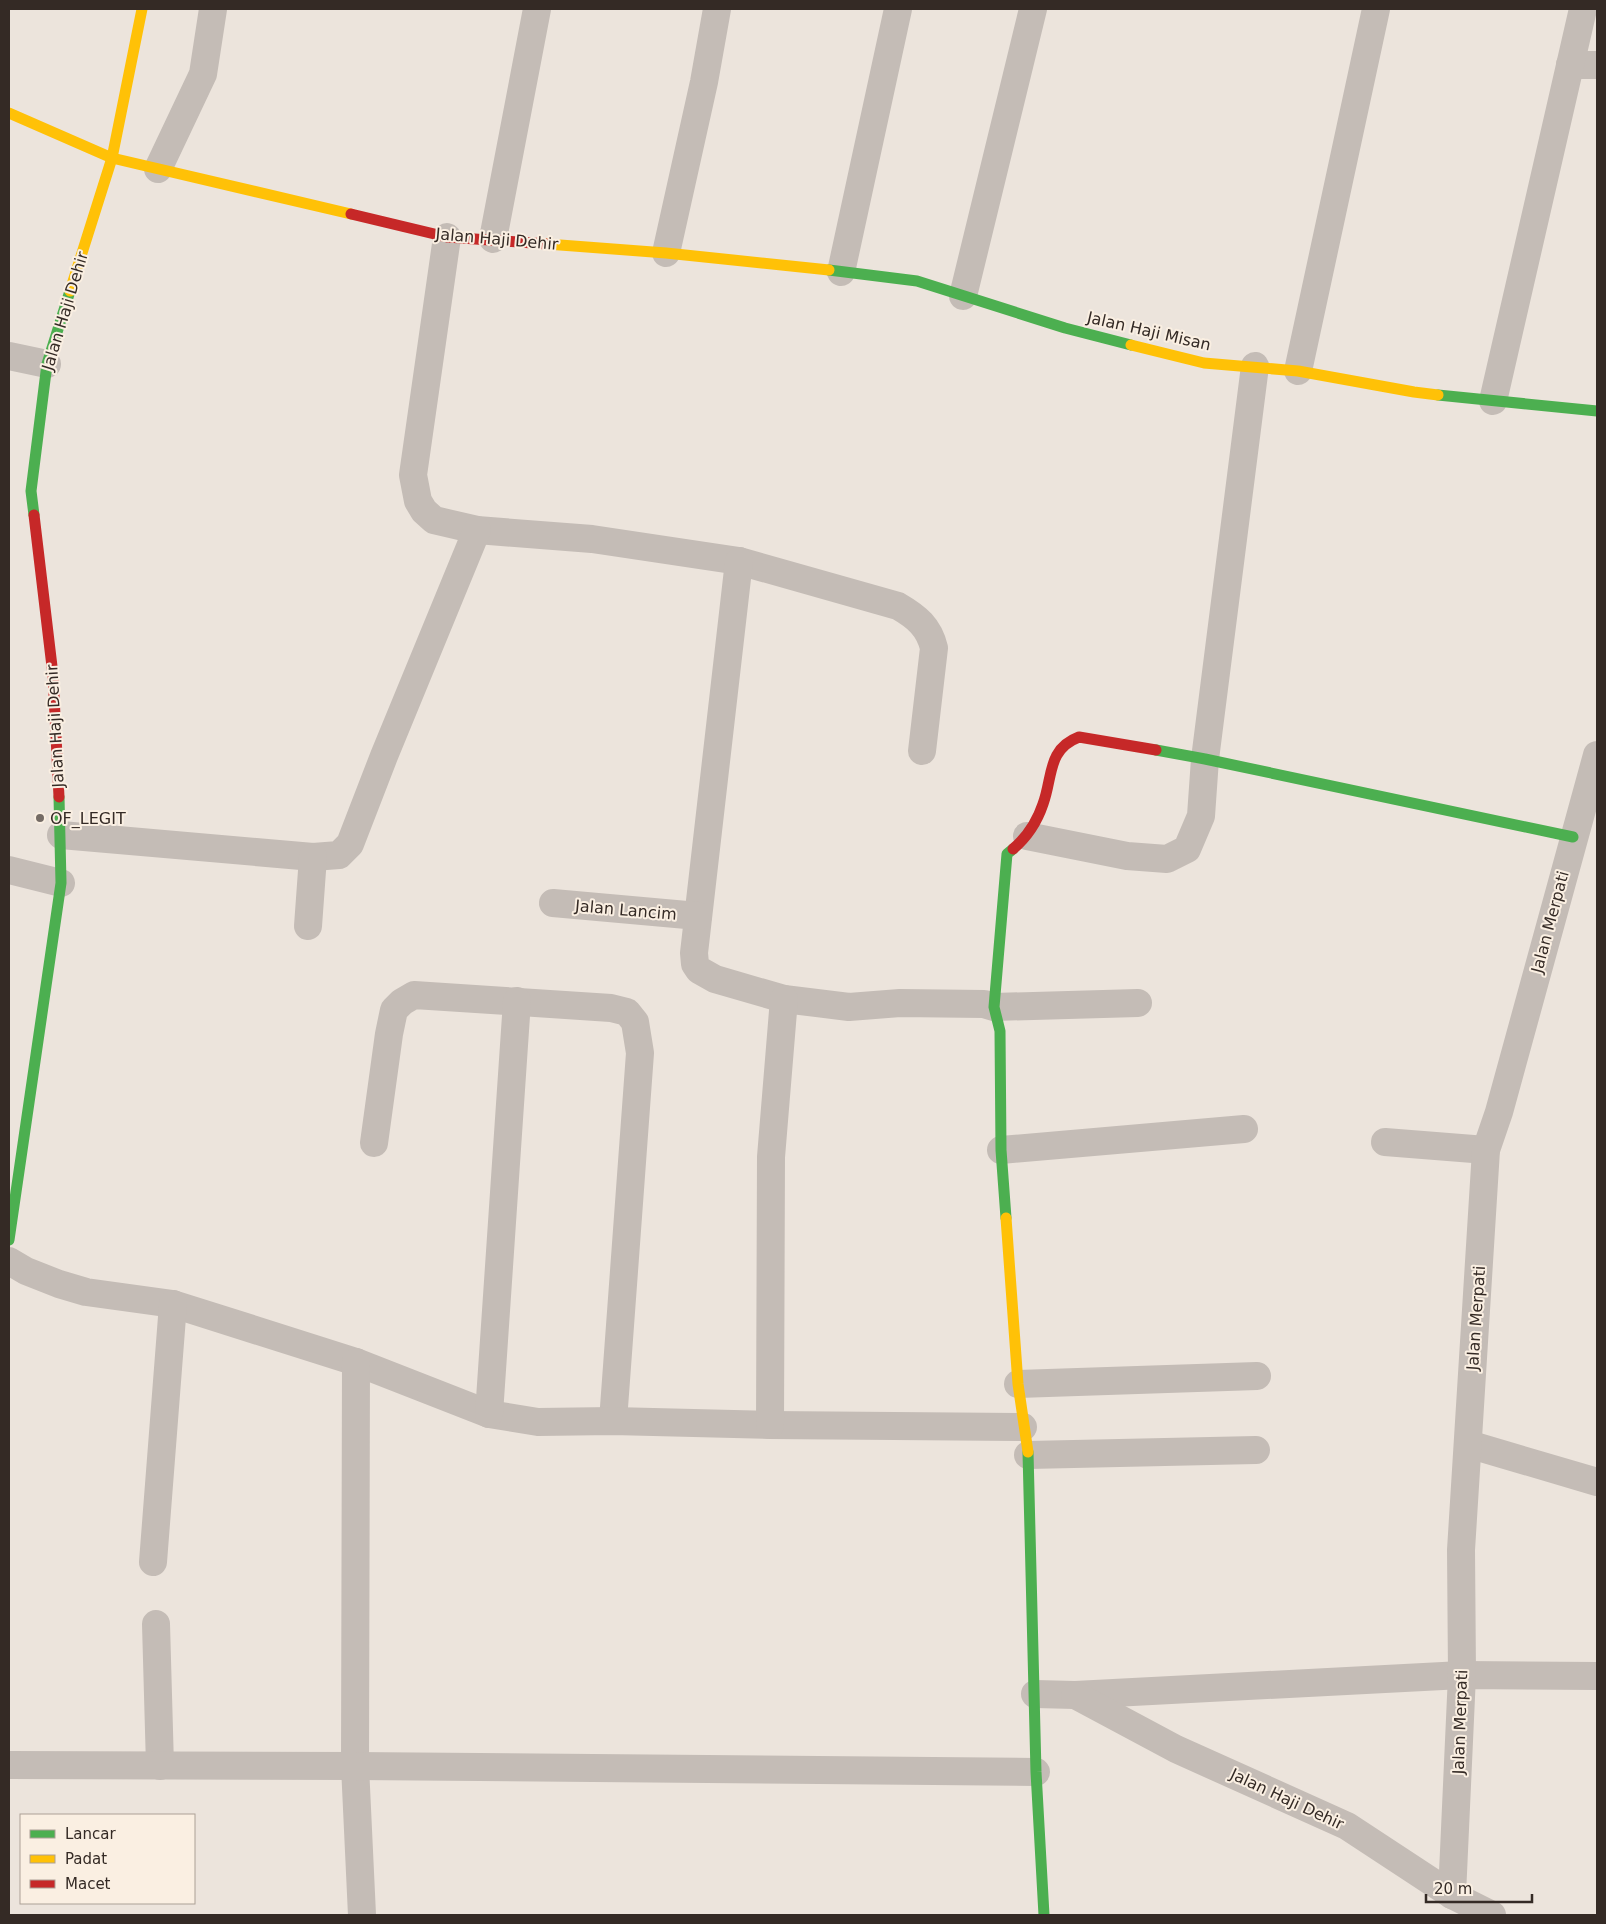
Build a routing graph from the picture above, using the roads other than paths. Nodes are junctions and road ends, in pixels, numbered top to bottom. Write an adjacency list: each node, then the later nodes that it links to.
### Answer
1 (142, 9): 12 (street)
2 (213, 9): 13 (street)
3 (537, 9): 15 (street)
4 (717, 9): 16 (street)
5 (898, 9): 18 (street)
6 (1033, 9): 19 (street)
7 (1376, 9): 23 (street)
8 (1583, 9): 9 (street)
9 (1570, 65): 10 (street); 24 (street)
10 (1597, 65)
11 (9, 113): 12 (street)
12 (112, 158): 13 (street, Jalan Haji Dehir); 21 (street, Jalan Haji Dehir)
13 (158, 169): 14 (street, Jalan Haji Dehir)
14 (447, 237): 15 (street, Jalan Haji Dehir); 26 (street)
15 (493, 239): 16 (street, Jalan Haji Dehir)
16 (666, 253): 17 (street, Jalan Haji Dehir)
17 (789, 266): 18 (street, Jalan Haji Misan)
18 (841, 272): 19 (street, Jalan Haji Misan)
19 (963, 296): 22 (street, Jalan Haji Misan)
20 (9, 356): 21 (street)
21 (47, 364): 32 (street, Jalan Haji Dehir)
22 (1255, 366): 23 (street, Jalan Haji Misan); 30 (street)
23 (1298, 371): 24 (street, Jalan Haji Misan)
24 (1493, 401): 25 (street, Jalan Haji Misan)
25 (1597, 410)
26 (477, 530): 27 (street); 35 (street)
27 (739, 561): 28 (street); 39 (street)
28 (922, 751)
29 (1597, 755): 31 (street, Jalan Merpati)
30 (1205, 758): 33 (street); 33 (street); 34 (street)
31 (1590, 809): 34 (street, Jalan Merpati)
32 (61, 835): 35 (street); 37 (street, Jalan Haji Dehir)
33 (1027, 836): 44 (street)
34 (1573, 837): 49 (street, Jalan Merpati)
35 (313, 857): 40 (street)
36 (9, 870): 37 (street)
37 (61, 883): 50 (street, Jalan Haji Dehir)
38 (553, 903): 39 (street, Jalan Lancim)
39 (698, 916): 41 (street)
40 (308, 926)
41 (784, 999): 44 (street); 58 (street)
42 (517, 1001): 47 (street); 56 (street); 57 (street)
43 (1138, 1003): 44 (street)
44 (994, 1007): 48 (street)
45 (1244, 1129): 48 (street)
46 (1385, 1142): 49 (street)
47 (374, 1143)
48 (1001, 1150): 55 (street)
49 (1486, 1150): 60 (street, Jalan Merpati)
50 (9, 1240)
51 (9, 1261): 52 (street)
52 (173, 1304): 53 (street); 64 (street)
53 (356, 1362): 56 (street); 72 (street)
54 (1257, 1376): 55 (street)
55 (1018, 1384): 59 (street)
56 (490, 1414): 57 (street)
57 (613, 1421): 58 (street)
58 (770, 1425): 59 (street)
59 (1023, 1427): 62 (street)
60 (1468, 1444): 63 (street); 66 (street, Jalan Merpati)
61 (1256, 1450): 62 (street)
62 (1028, 1455): 68 (street)
63 (1597, 1482)
64 (153, 1562)
65 (156, 1624): 71 (street)
66 (1462, 1675): 67 (street); 69 (street); 74 (street, Jalan Merpati)
67 (1597, 1676)
68 (1035, 1694): 69 (street); 73 (street)
69 (1075, 1695): 74 (street, Jalan Haji Dehir)
70 (9, 1765): 71 (street)
71 (160, 1766): 72 (street)
72 (355, 1766): 73 (street); 75 (street)
73 (1036, 1772): 76 (street)
74 (1452, 1896): 77 (street, Jalan Haji Dehir)
75 (362, 1915)
76 (1044, 1915)
77 (1492, 1915)

